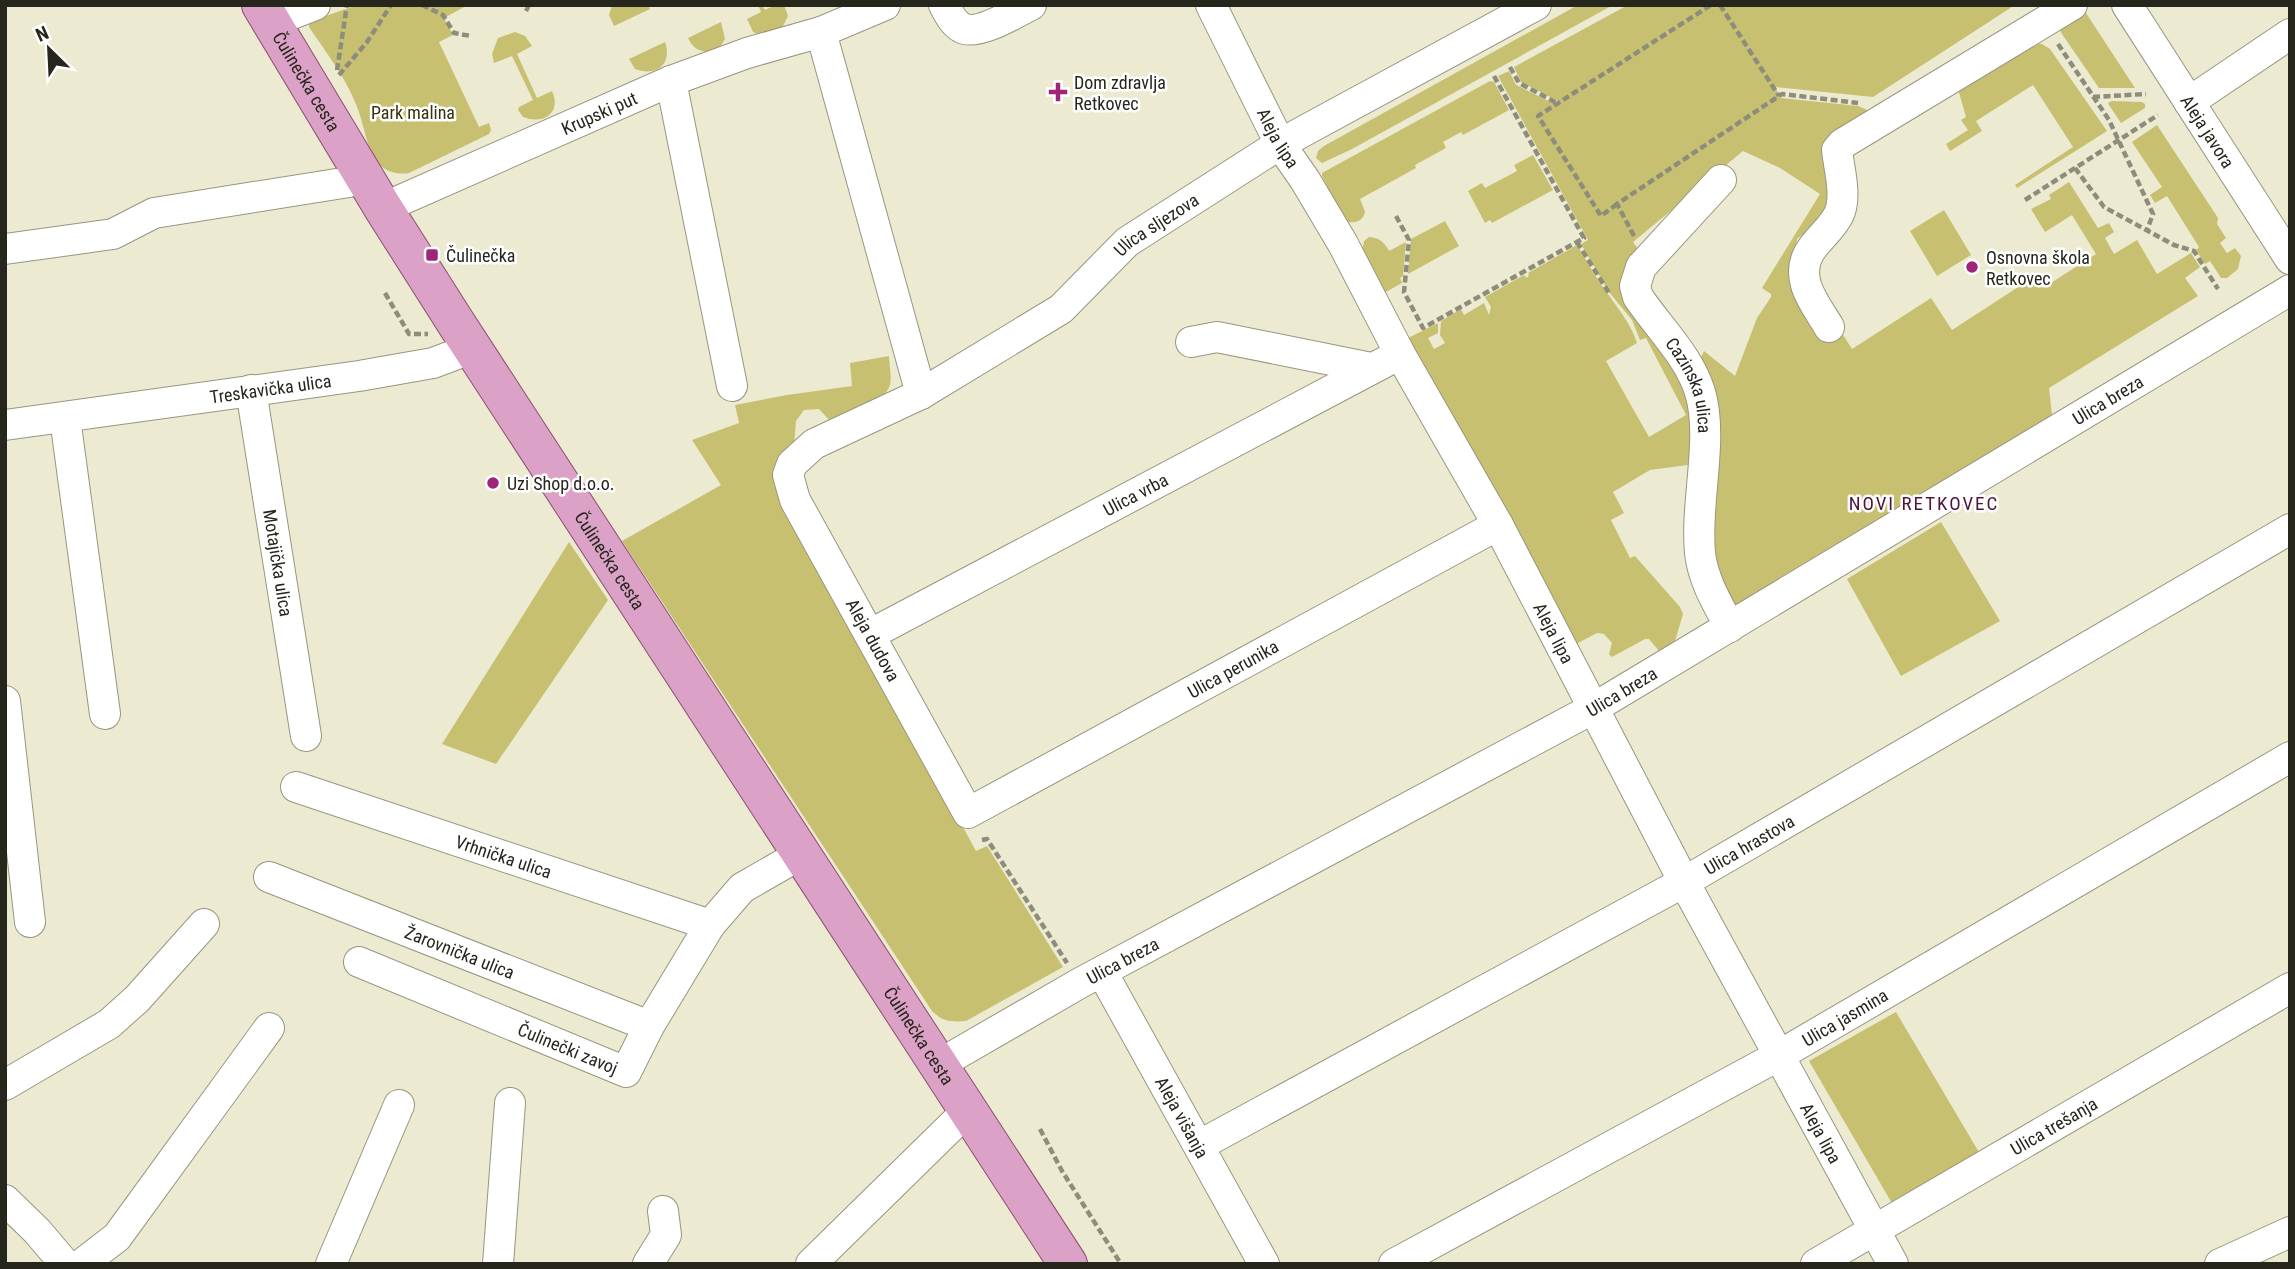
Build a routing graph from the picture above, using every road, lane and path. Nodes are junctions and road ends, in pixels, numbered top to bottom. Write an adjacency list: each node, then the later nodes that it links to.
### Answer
1 (315, 5): 16 (street)
2 (346, 5): 3 (path)
3 (391, 5)
4 (422, 5): 20 (path)
5 (529, 5): 15 (path)
6 (885, 5): 18 (street, Krupski put)
7 (944, 5): 8 (street)
8 (1031, 5)
9 (1211, 5): 32 (street, Aleja lipa)
10 (1536, 5): 32 (street, Ulica sljezova)
11 (1711, 5): 28 (path)
12 (1720, 5): 25 (path)
13 (2072, 5): 17 (street)
14 (2127, 5): 27 (street, Aleja javora)
15 (526, 11)
16 (266, 14): 34 (main road, Čulinečka cesta)
17 (2044, 23): 26 (path); 29 (street)
18 (821, 32): 23 (street, Krupski put); 55 (street)
19 (2290, 34): 27 (street)
20 (471, 36)
21 (1510, 67): 28 (path)
22 (1494, 76): 39 (path)
23 (671, 81): 38 (street, Krupski put); 53 (street)
24 (2146, 94): 26 (path)
25 (1779, 96): 29 (path); 37 (path)
26 (2093, 97): 31 (path)
27 (2189, 102): 42 (street, Aleja javora)
28 (1558, 104): 37 (path)
29 (1886, 116): 47 (street)
30 (2158, 116): 31 (path)
31 (2120, 139): 33 (path); 40 (path)
32 (1280, 144): 51 (street, Aleja lipa); 55 (street, Ulica sljezova)
33 (2075, 168): 36 (path); 40 (path)
34 (363, 176): 38 (main road, Čulinečka cesta); 41 (street)
35 (1721, 180): 43 (street, Cazinska ulica)
36 (2025, 200)
37 (1618, 204): 43 (path)
38 (383, 208): 50 (main road, Čulinečka cesta)
39 (1395, 216)
40 (2147, 230): 44 (path)
41 (5, 249)
42 (2290, 259)
43 (1647, 261): 61 (street, Cazinska ulica)
44 (2218, 289)
45 (2290, 290): 61 (street, Ulica breza)
46 (385, 293): 48 (path)
47 (1829, 327)
48 (436, 334)
49 (1191, 342): 52 (street)
50 (473, 348): 54 (street, Treskavička ulica); 71 (main road, Čulinečka cesta)
51 (1400, 354): 52 (street, Ulica vrba); 59 (street, Aleja lipa)
52 (1371, 368): 62 (street, Ulica vrba)
53 (732, 386)
54 (251, 390): 56 (street, Treskavička ulica); 66 (street, Motajička ulica)
55 (921, 394): 58 (street, Ulica sljezova)
56 (65, 418): 57 (street, Treskavička ulica); 65 (street)
57 (5, 425)
58 (792, 464): 62 (street, Aleja dudova)
59 (1498, 525): 64 (street, Aleja lipa); 69 (street, Ulica perunika)
60 (2290, 529): 73 (street, Ulica hrastova)
61 (1730, 628): 64 (street, Ulica breza)
62 (871, 634): 69 (street, Aleja dudova)
63 (5, 701): 74 (street)
64 (1592, 709): 73 (street, Aleja lipa); 78 (street, Ulica breza)
65 (105, 714)
66 (306, 736)
67 (2290, 757): 82 (street, Ulica jasmina)
68 (296, 787): 76 (street, Vrhnička ulica)
69 (968, 813)
70 (982, 840): 78 (path)
71 (803, 853): 76 (street, Čulinečki zavoj); 83 (main road, Čulinečka cesta)
72 (269, 877): 80 (street, Žarovnička ulica)
73 (1684, 882): 82 (street, Aleja lipa); 89 (street, Ulica hrastova)
74 (30, 922)
75 (204, 924): 84 (street)
76 (710, 925): 80 (street, Čulinečki zavoj)
77 (359, 962): 80 (street, Čulinečki zavoj)
78 (1091, 977): 83 (street, Ulica breza); 89 (street, Aleja višanja)
79 (2290, 988): 92 (street, Ulica trešanja)
80 (649, 1026)
81 (269, 1028): 95 (street)
82 (1778, 1056): 92 (street, Aleja lipa); 103 (street, Ulica jasmina)
83 (938, 1065): 87 (main road, Čulinečka cesta)
84 (5, 1085)
85 (510, 1103): 97 (street)
86 (399, 1105): 96 (street)
87 (967, 1111): 99 (street); 100 (main road, Čulinečka cesta)
88 (1040, 1129): 101 (path)
89 (1200, 1145): 102 (street, Aleja višanja)
90 (5, 1200): 94 (street)
91 (663, 1211): 98 (street)
92 (1874, 1230): 104 (street, Ulica trešanja); 105 (street, Aleja lipa)
93 (2290, 1232): 106 (street)
94 (65, 1264)
95 (82, 1264)
96 (331, 1264)
97 (498, 1264)
98 (648, 1264)
99 (811, 1264)
100 (1068, 1264)
101 (1121, 1264)
102 (1264, 1264)
103 (1394, 1264)
104 (1816, 1264)
105 (1893, 1264)
106 (2220, 1264)

